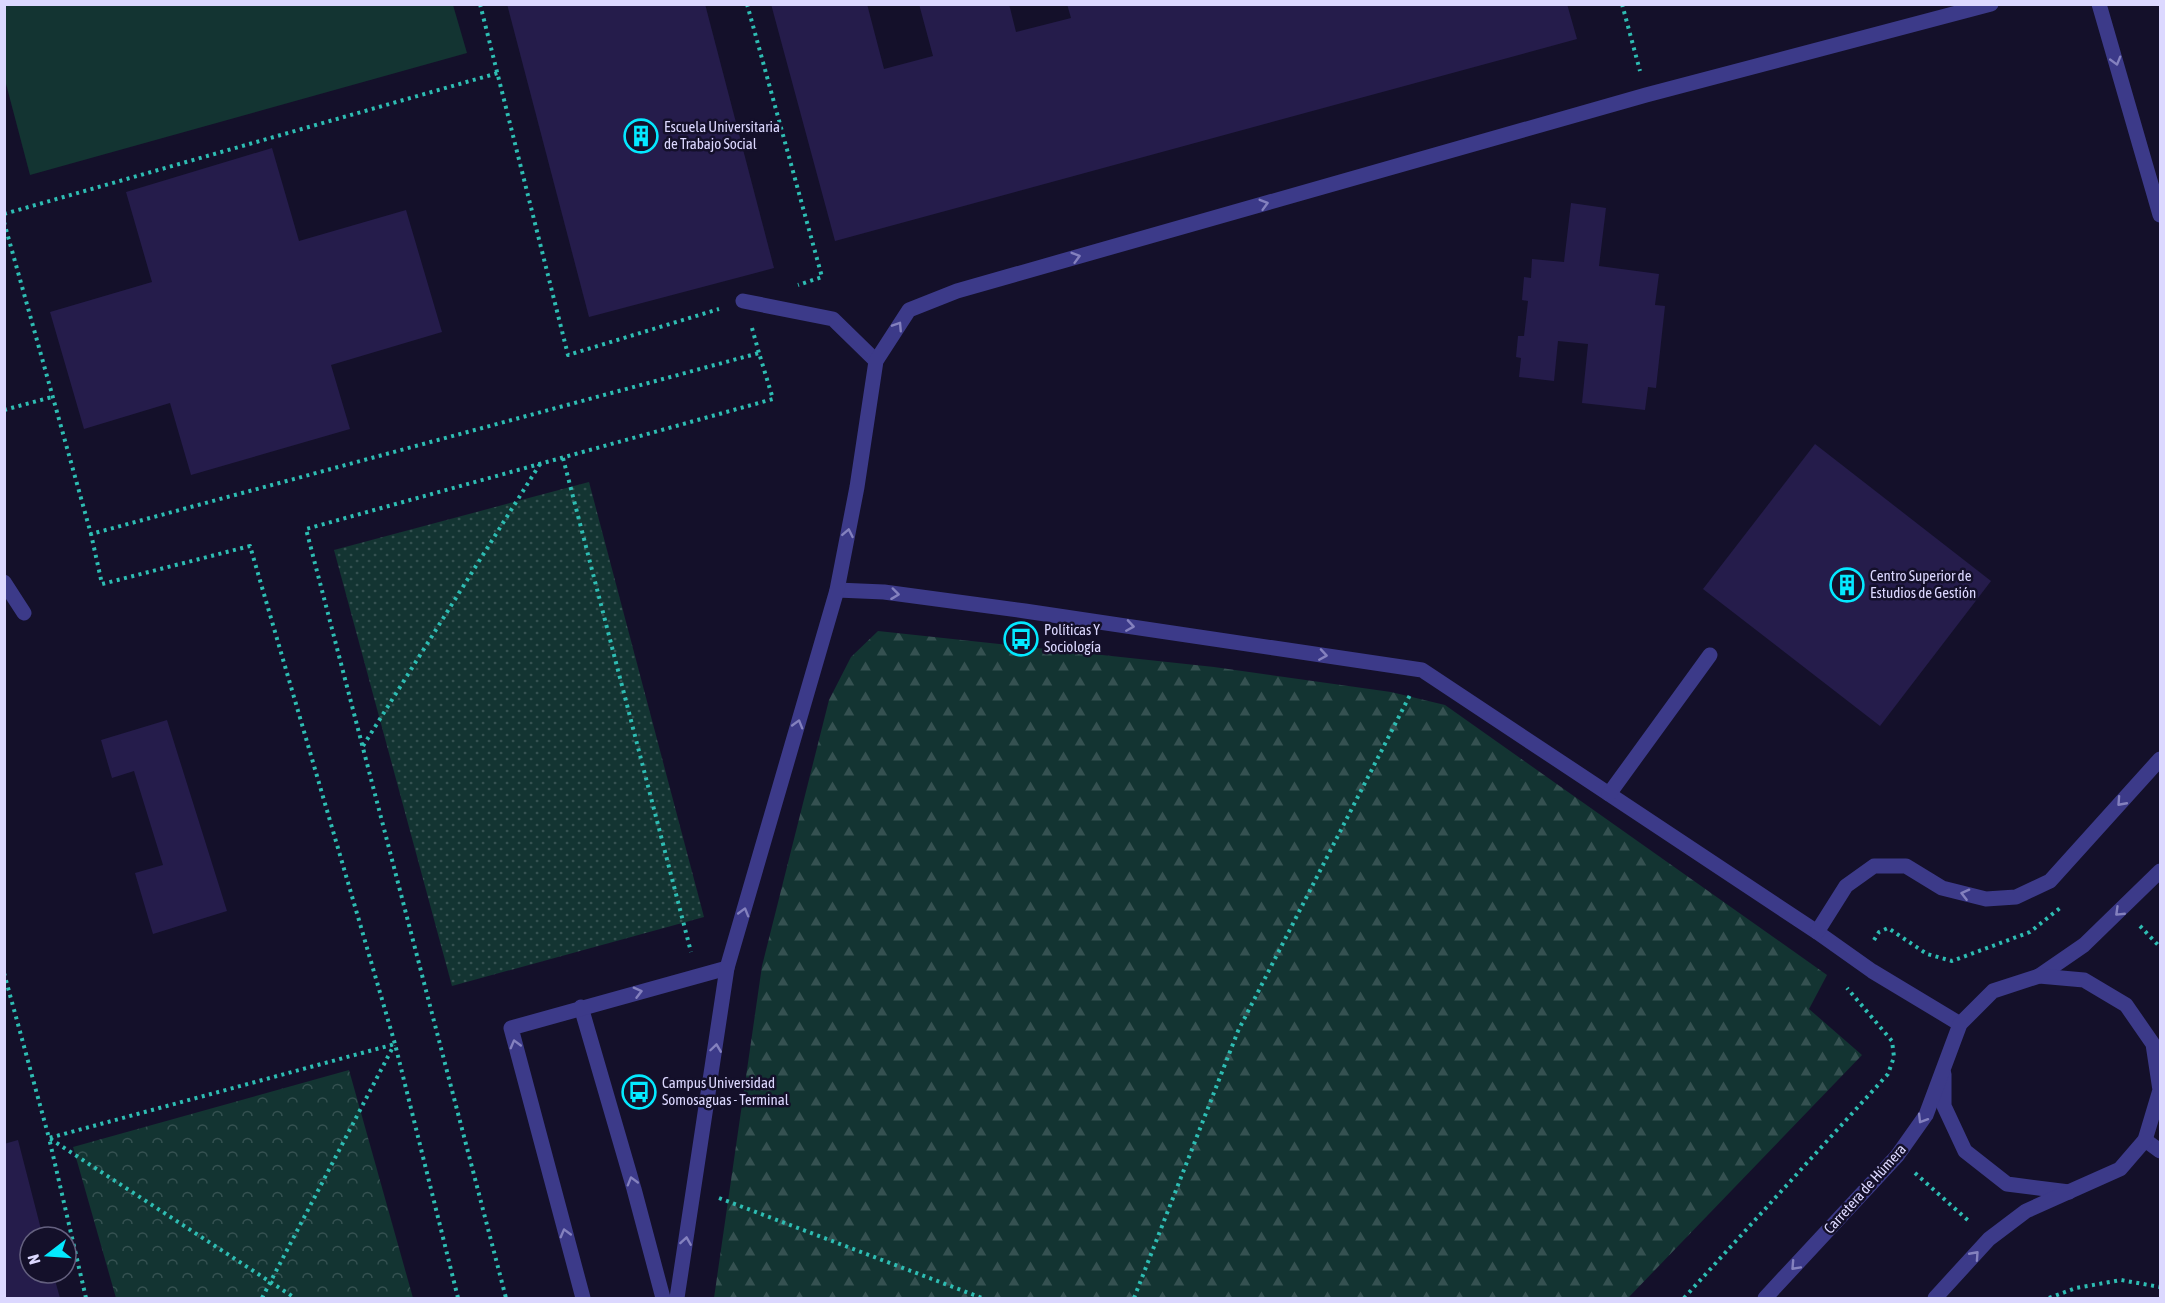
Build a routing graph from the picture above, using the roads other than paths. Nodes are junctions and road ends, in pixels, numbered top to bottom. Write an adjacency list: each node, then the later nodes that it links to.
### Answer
1 (1991, 4): 5 (street, one-way to 1)
2 (2099, 4): 3 (street, one-way to 3)
3 (2160, 215)
4 (743, 301): 5 (street)
5 (876, 361): 7 (street, one-way to 5)
6 (4, 582): 8 (street)
7 (837, 590): 11 (street, one-way to 11); 14 (street, one-way to 7)
8 (24, 613)
9 (1710, 655): 11 (street)
10 (2160, 759): 13 (street, one-way to 13)
11 (1609, 794): 13 (street)
12 (2160, 871): 15 (street, one-way to 15)
13 (1816, 932): 17 (street)
14 (728, 968): 16 (street, one-way to 14); 25 (street, one-way to 14)
15 (2039, 976): 17 (street); 19 (street)
16 (581, 1007): 23 (street, one-way to 16); 24 (street, one-way to 16)
17 (1960, 1023): 18 (street, Carretera de Húmera)
18 (1944, 1065): 22 (street); 26 (street, Carretera de Húmera, one-way to 26)
19 (2160, 1089): 20 (street)
20 (2145, 1140): 21 (street); 22 (street)
21 (2160, 1151)
22 (2071, 1192): 27 (street, one-way to 22)
23 (583, 1299)
24 (663, 1299)
25 (677, 1299)
26 (1765, 1299)
27 (1935, 1299)

